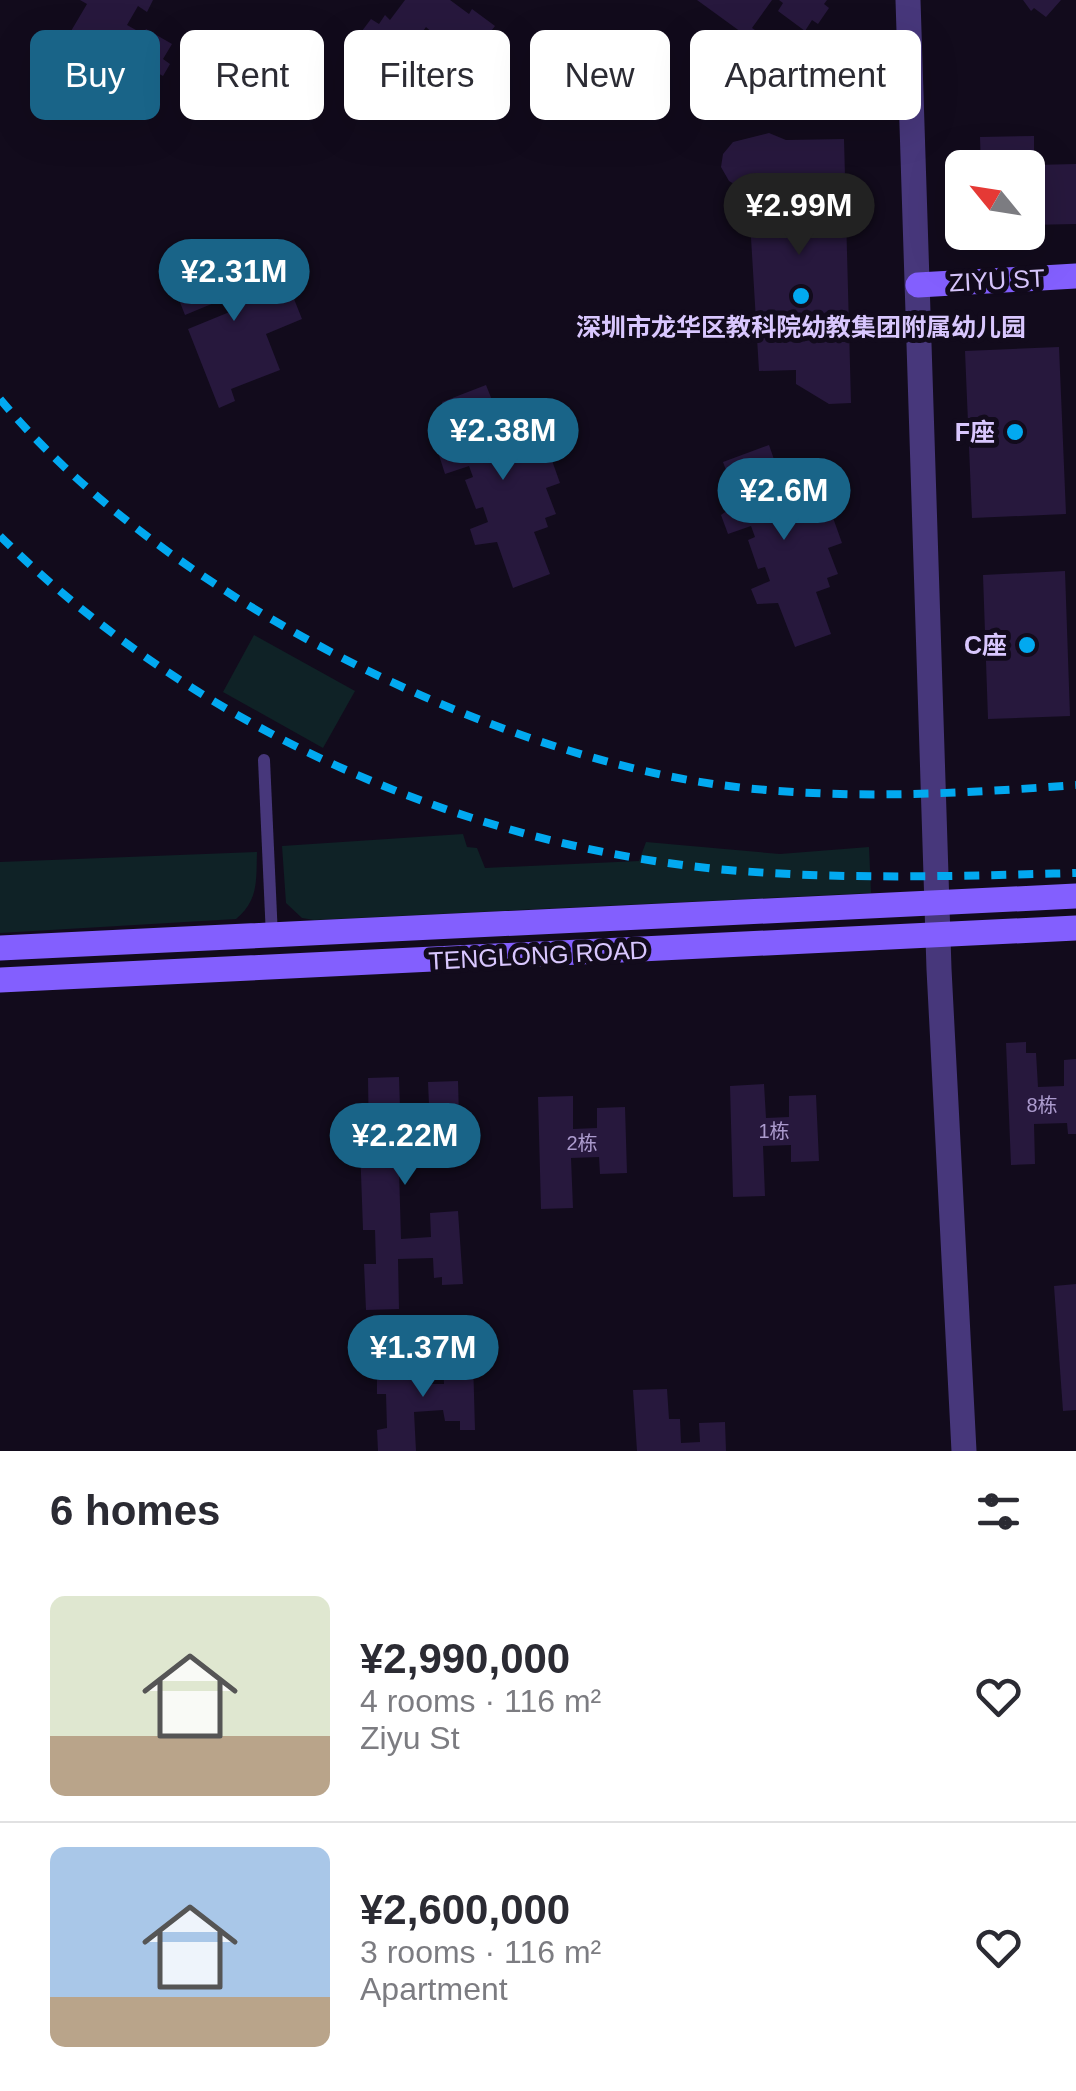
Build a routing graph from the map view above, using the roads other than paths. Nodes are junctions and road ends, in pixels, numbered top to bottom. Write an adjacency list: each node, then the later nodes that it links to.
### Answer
1 (908, 0): 3 (street)
2 (1076, 276): 3 (main road, ZIYU ST)
3 (918, 284): 6 (street)
4 (264, 760): 9 (lane)
5 (1076, 896): 6 (main road, TENGLONG ROAD)
6 (937, 904): 8 (street); 9 (main road, TENGLONG ROAD)
7 (1076, 928): 8 (main road, TENGLONG ROAD)
8 (938, 936): 11 (main road, TENGLONG ROAD); 12 (street)
9 (272, 937): 10 (main road, TENGLONG ROAD)
10 (0, 948)
11 (0, 980)
12 (964, 1451)

